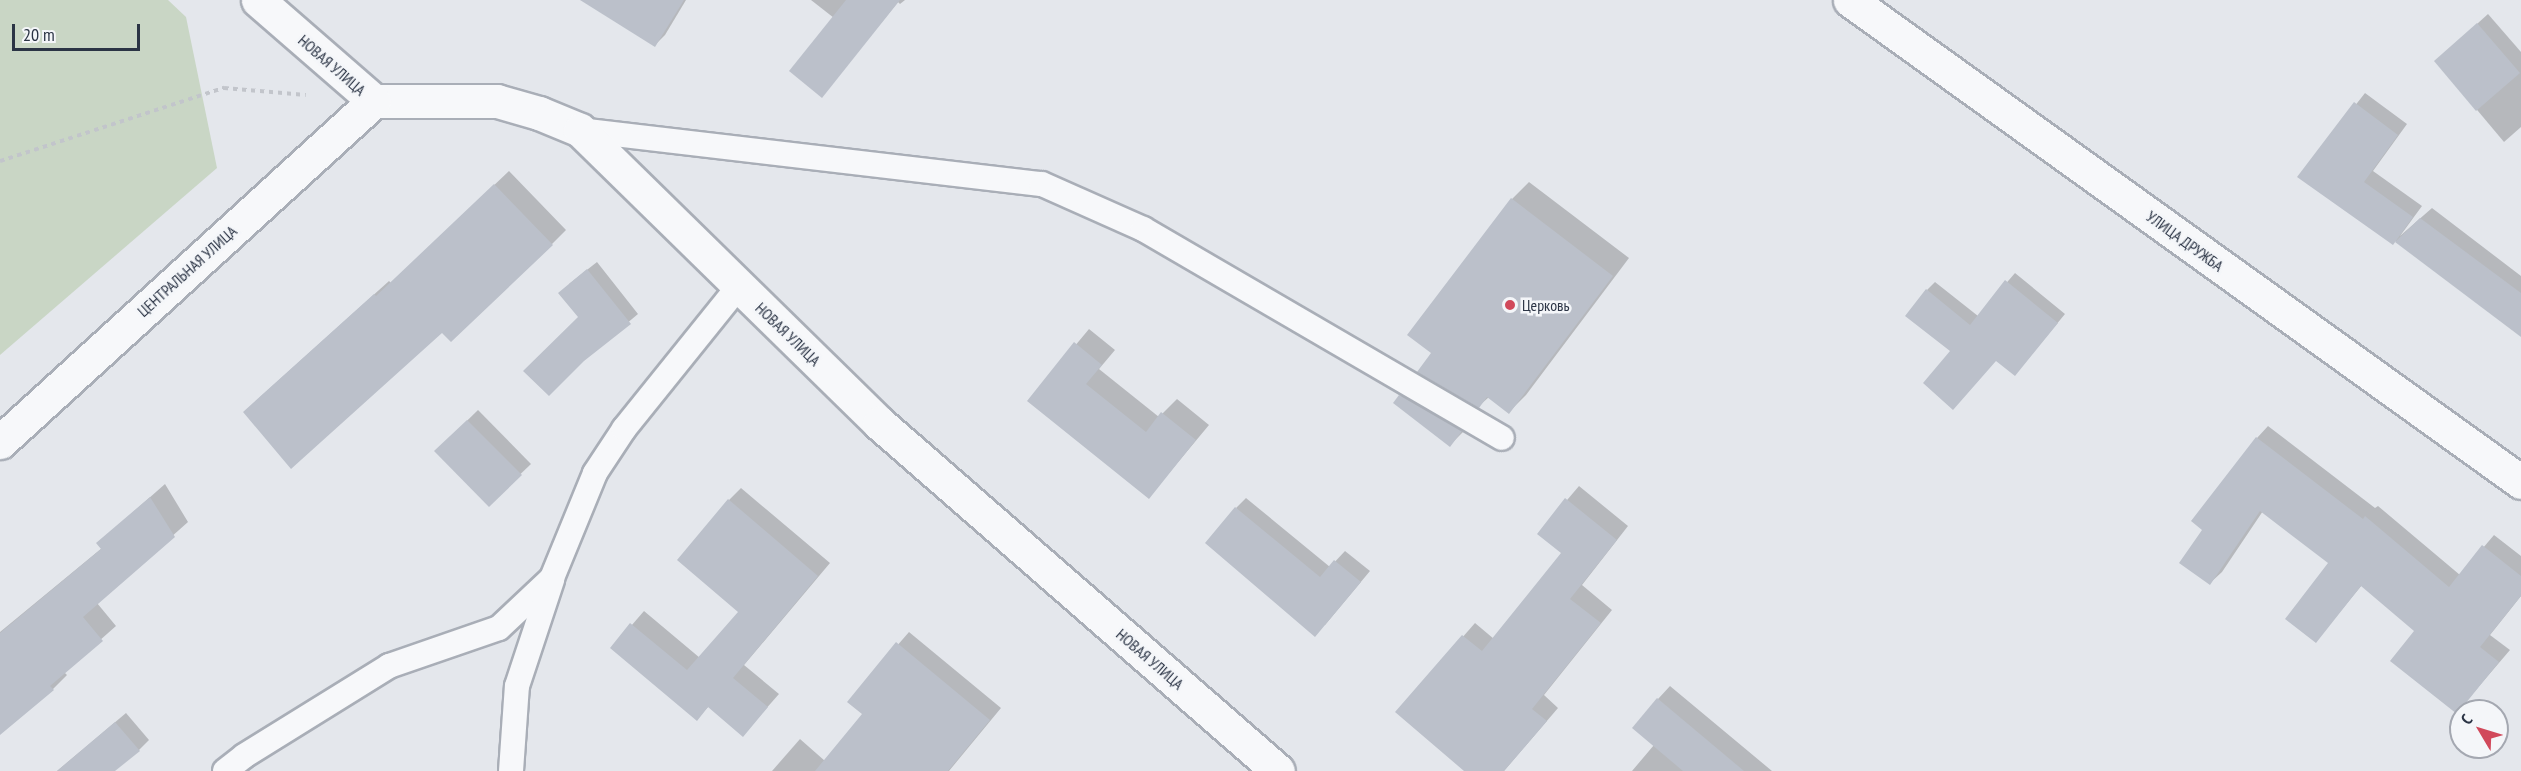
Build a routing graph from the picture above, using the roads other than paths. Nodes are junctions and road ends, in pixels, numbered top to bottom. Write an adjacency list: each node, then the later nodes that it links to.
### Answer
1 (258, 0): 3 (street, НОВАЯ УЛИЦА)
2 (1850, 0): 8 (street, УЛИЦА ДРУЖБА)
3 (374, 101): 4 (street, НОВАЯ УЛИЦА); 7 (street, ЦЕНТРАЛЬНАЯ УЛИЦА)
4 (579, 130): 5 (street, НОВАЯ УЛИЦА); 6 (lane)
5 (740, 286): 9 (lane); 12 (street, НОВАЯ УЛИЦА)
6 (1502, 438)
7 (0, 442)
8 (2521, 482)
9 (552, 578): 10 (lane); 11 (lane)
10 (225, 771)
11 (511, 771)
12 (1278, 771)

